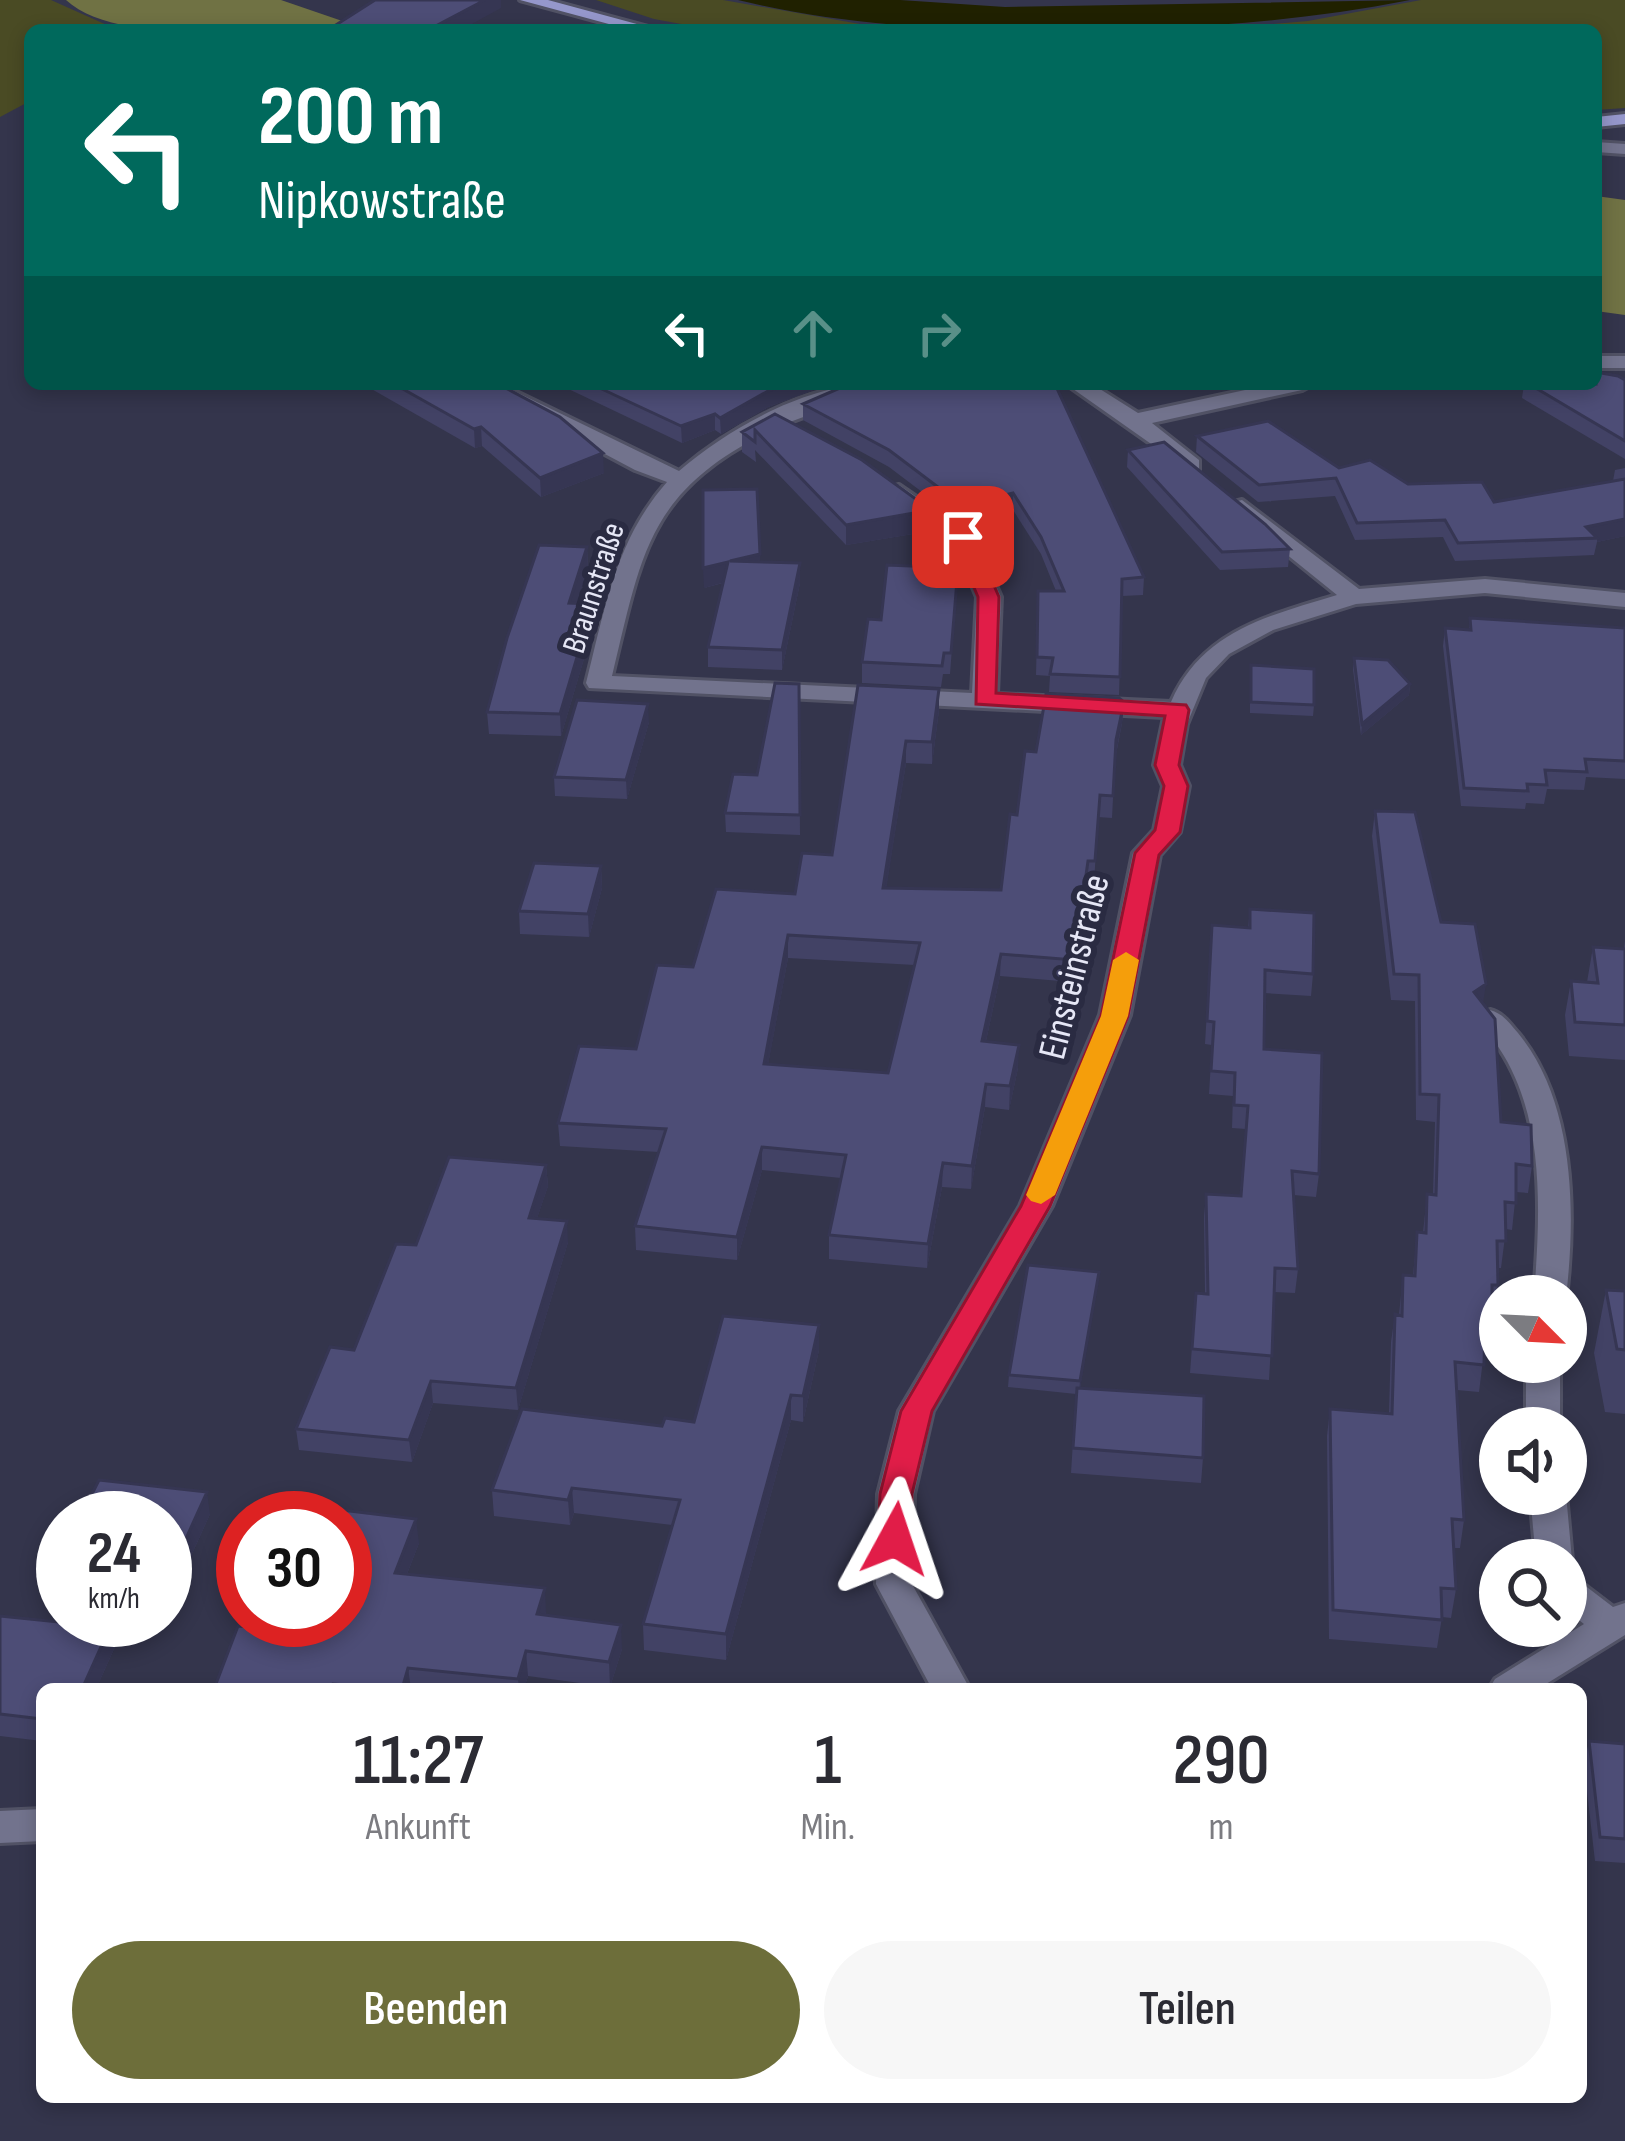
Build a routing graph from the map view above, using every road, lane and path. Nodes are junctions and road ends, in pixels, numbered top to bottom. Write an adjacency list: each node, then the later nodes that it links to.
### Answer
1 (527, 0): 2 (main road)
2 (626, 24)
3 (496, 390): 10 (street)
4 (848, 390): 7 (street, Braunstraße)
5 (1086, 390): 8 (street)
6 (1275, 390): 8 (street)
7 (776, 419): 9 (street); 10 (street, Braunstraße)
8 (1135, 421): 12 (street)
9 (812, 439)
10 (678, 478): 14 (street, Braunstraße)
11 (887, 483): 14 (street)
12 (1354, 597): 13 (street, Einsteinstraße); 15 (street, Einsteinstraße)
13 (1625, 600)
14 (984, 699): 15 (street)
15 (1178, 710): 20 (street, Einsteinstraße)
16 (1490, 1018): 17 (street)
17 (1550, 1275)
18 (1587, 1603): 19 (street)
19 (1618, 1621): 21 (street)
20 (947, 1683)
21 (1518, 1683)
22 (36, 1825): 23 (street)
23 (0, 1827)

